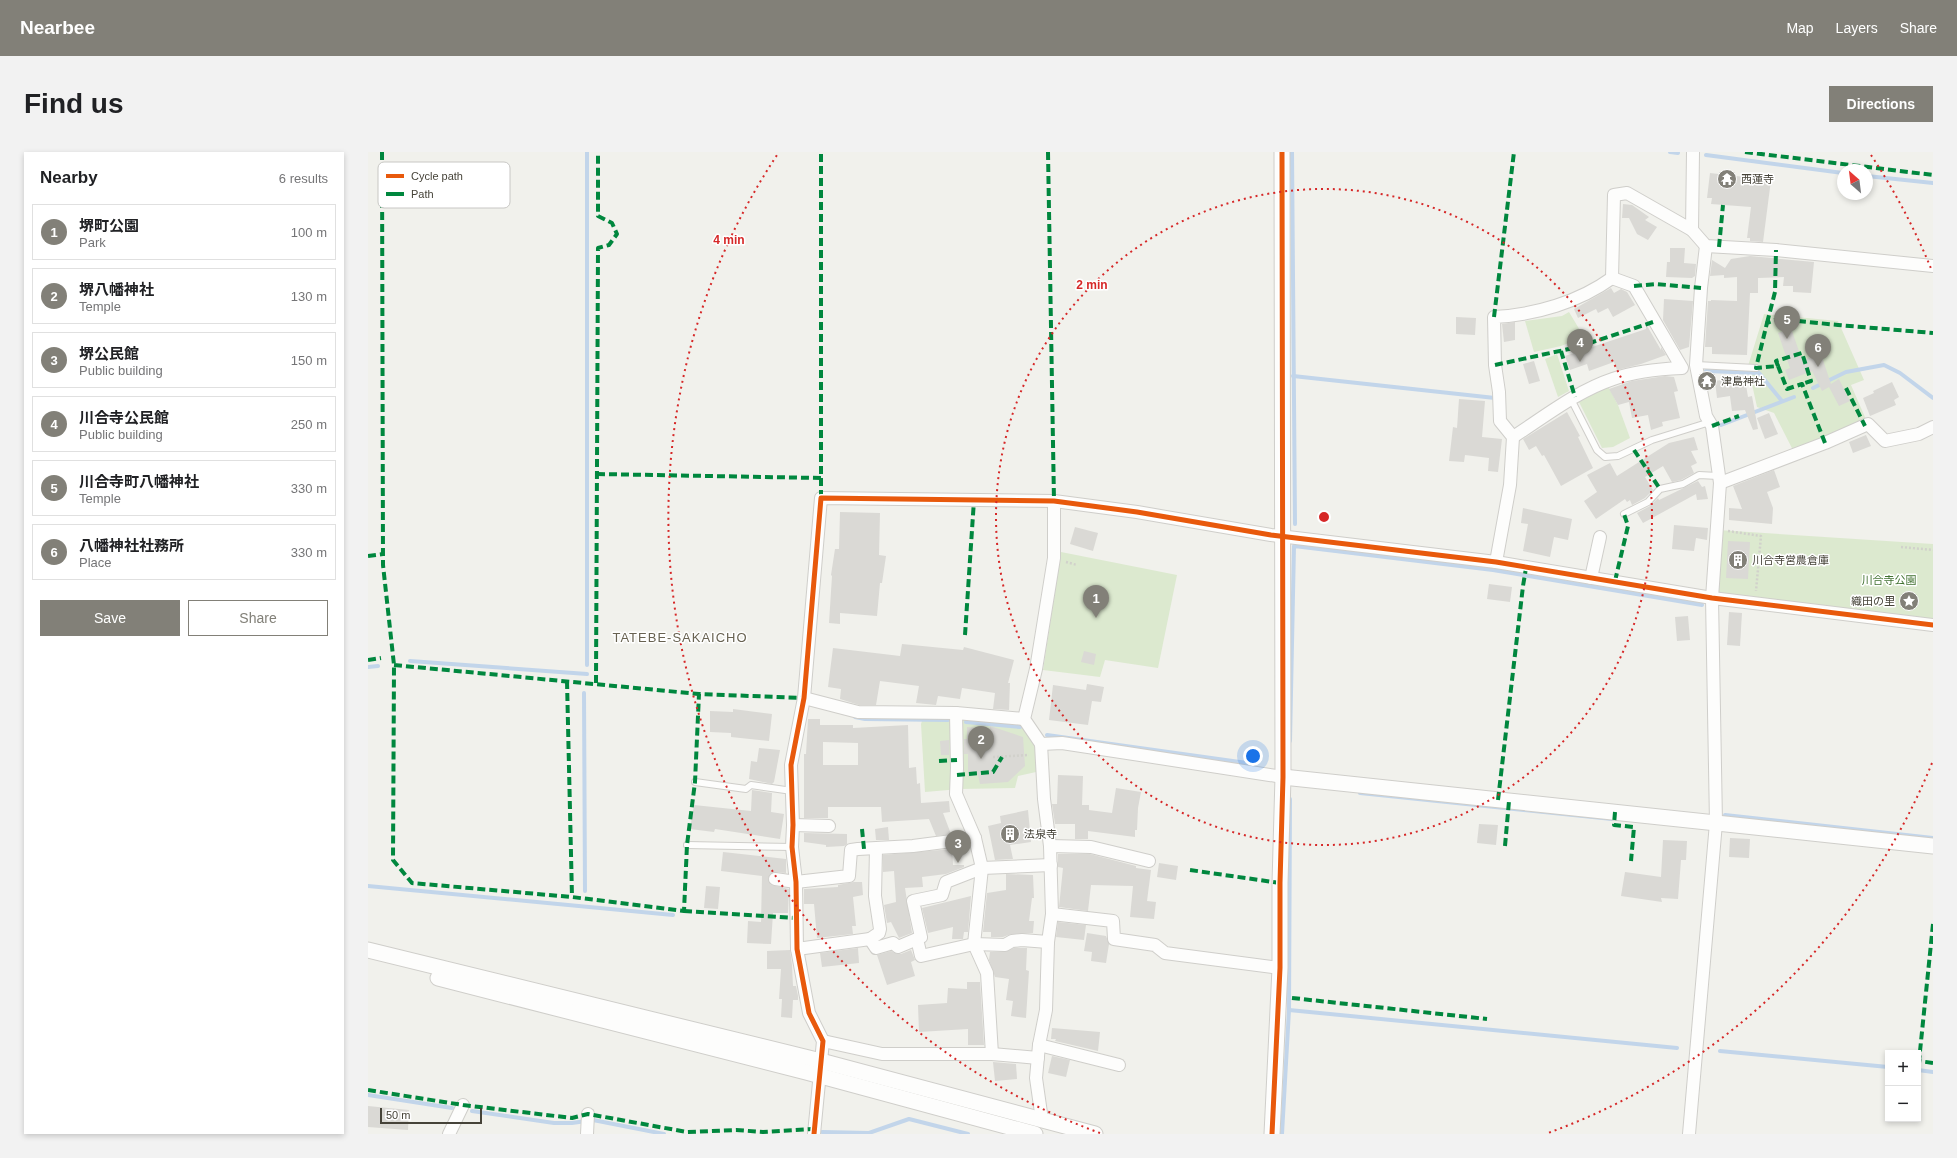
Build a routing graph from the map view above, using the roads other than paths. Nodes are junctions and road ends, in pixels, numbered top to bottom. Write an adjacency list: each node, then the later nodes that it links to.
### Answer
1 (1282, 152): 17 (street)
2 (1693, 152): 3 (street)
3 (1692, 230): 4 (street); 6 (street)
4 (1706, 246): 5 (street); 7 (street)
5 (1933, 266)
6 (1612, 278): 8 (street); 13 (street)
7 (1696, 365): 8 (street); 9 (lane); 11 (street)
8 (1682, 368): 10 (street)
9 (1756, 368)
10 (1571, 399): 11 (lane); 13 (street)
11 (1710, 422): 14 (street)
12 (1933, 427): 14 (street)
13 (1513, 437): 19 (street)
14 (1719, 479): 16 (lane); 21 (street)
15 (1054, 501): 17 (street); 23 (street); 25 (street)
16 (1624, 514)
17 (1282, 536): 19 (street); 27 (street)
18 (1600, 537): 20 (street)
19 (1496, 562): 20 (street)
20 (1591, 578): 21 (street)
21 (1712, 598): 22 (street); 30 (street)
22 (1933, 625)
23 (804, 698): 24 (street); 29 (street)
24 (956, 713): 25 (street); 33 (street)
25 (1024, 719): 26 (street)
26 (1042, 749): 27 (street); 35 (street)
27 (1283, 778): 30 (street); 52 (street)
28 (695, 782): 29 (lane)
29 (792, 791): 31 (street)
30 (1716, 823): 36 (street); 69 (street)
31 (793, 825): 32 (street); 37 (street)
32 (829, 826)
33 (975, 838): 38 (street); 41 (street)
34 (687, 845): 37 (lane)
35 (1050, 846): 39 (street); 40 (street)
36 (1933, 846)
37 (792, 847): 43 (street)
38 (876, 849): 43 (street); 45 (street)
39 (1149, 861)
40 (1051, 865): 41 (street); 44 (street)
41 (982, 868): 46 (street); 48 (street)
42 (775, 879): 43 (street)
43 (796, 882): 49 (street)
44 (1052, 914): 47 (street); 52 (street)
45 (870, 939): 46 (street); 49 (street)
46 (917, 939): 48 (street)
47 (1048, 942): 48 (street); 54 (street)
48 (974, 944): 55 (street)
49 (797, 949): 53 (street)
50 (368, 950): 57 (street)
51 (368, 960): 59 (street)
52 (1280, 968): 68 (street)
53 (824, 1041): 55 (street); 57 (street)
54 (1039, 1045): 56 (street); 58 (street)
55 (992, 1054): 56 (street)
56 (1038, 1058): 62 (street)
57 (821, 1061): 59 (street); 62 (street)
58 (1119, 1065)
59 (819, 1076): 65 (street); 66 (street)
60 (463, 1105): 63 (street)
61 (588, 1114): 64 (street)
62 (1043, 1127): 67 (street)
63 (449, 1134)
64 (587, 1134)
65 (814, 1134)
66 (1035, 1134)
67 (1095, 1134)
68 (1272, 1134)
69 (1689, 1134)

